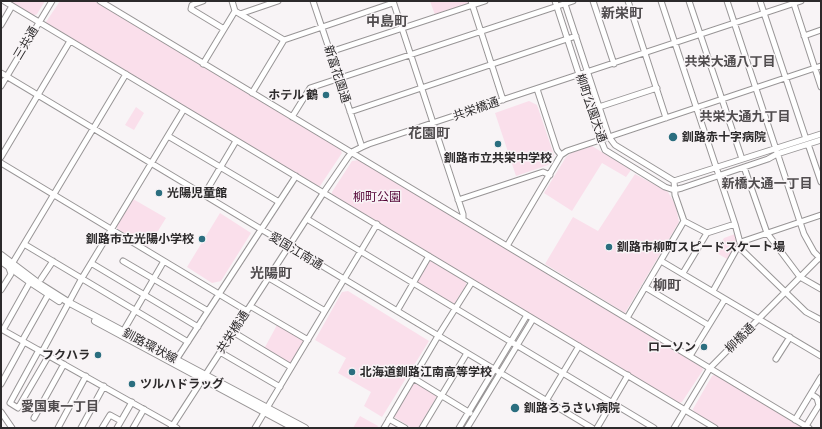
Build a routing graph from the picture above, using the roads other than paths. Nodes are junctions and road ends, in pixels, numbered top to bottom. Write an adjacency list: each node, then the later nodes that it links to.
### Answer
1 (4, 1): 22 (street)
2 (52, 1): 25 (street, 三共通)
3 (100, 1): 43 (street)
4 (203, 1): 30 (street)
5 (232, 1): 23 (street)
6 (278, 1): 23 (street)
7 (313, 1): 28 (street, 新富花園通)
8 (485, 1): 20 (street)
9 (573, 1): 18 (street)
10 (593, 1): 44 (street)
11 (628, 1): 41 (street)
12 (661, 1): 39 (street)
13 (689, 1): 33 (street)
14 (727, 1): 26 (street)
15 (760, 1): 24 (street)
16 (800, 1): 19 (street, 共栄橋通)
17 (393, 2): 28 (street); 29 (street)
18 (564, 2): 21 (street); 34 (street, 柳町公園大通)
19 (793, 2): 24 (street, 共栄橋通); 35 (street)
20 (471, 3): 29 (street); 32 (street)
21 (556, 4): 32 (street); 36 (street, 柳町公園大通)
22 (12, 6): 25 (street); 27 (street)
23 (237, 12): 30 (street); 37 (street)
24 (764, 13): 26 (street, 共栄橋通); 54 (street)
25 (39, 22): 38 (street); 52 (street, 三共通)
26 (734, 23): 33 (street, 共栄橋通); 59 (street)
27 (1, 25)
28 (322, 27): 37 (street); 40 (street, 新富花園通)
29 (402, 28): 40 (street); 42 (street)
30 (224, 29): 43 (street)
31 (821, 30): 35 (street)
32 (481, 32): 42 (street); 45 (street)
33 (700, 34): 39 (street, 共栄橋通); 63 (street)
34 (576, 36): 36 (street); 48 (street, 柳町公園大通)
35 (804, 36): 47 (street)
36 (568, 39): 45 (street); 51 (street, 柳町公園大通)
37 (284, 40): 61 (street)
38 (70, 41): 50 (street); 62 (street)
39 (674, 42): 41 (street, 共栄橋通); 67 (street)
40 (330, 52): 53 (street, 新富花園通)
41 (646, 52): 44 (street, 共栄橋通); 58 (street)
42 (410, 54): 53 (street); 57 (street)
43 (203, 64): 61 (street)
44 (614, 64): 48 (street, 共栄橋通)
45 (492, 65): 57 (street); 64 (street)
46 (821, 66): 47 (street)
47 (815, 68): 54 (street); 56 (street)
48 (588, 72): 51 (street, 共栄橋通); 65 (street, 柳町公園大通)
49 (1, 73): 52 (street, 愛国江南通)
50 (126, 74): 66 (street); 72 (street)
51 (580, 75): 60 (street, 共栄橋通); 76 (street, 柳町公園大通)
52 (7, 77): 55 (street, 三共通); 62 (street, 愛国江南通)
53 (339, 78): 68 (street, 新富花園通); 69 (street)
54 (786, 78): 59 (street); 79 (street)
55 (1, 86)
56 (821, 87)
57 (421, 88): 68 (street); 71 (street)
58 (657, 88): 65 (street); 70 (street)
59 (755, 88): 63 (street); 82 (street)
60 (537, 89): 64 (street, 共栄橋通); 83 (street)
61 (252, 93): 69 (street)
62 (38, 95): 72 (street, 愛国江南通); 84 (street)
63 (722, 99): 67 (street); 85 (street)
64 (503, 100): 71 (street, 共栄橋通)
65 (599, 107): 75 (street, 柳町公園大通)
66 (184, 108): 74 (street); 78 (street)
67 (696, 108): 70 (street); 90 (street)
68 (350, 112): 80 (street, 新富花園通)
69 (292, 117): 81 (street)
70 (666, 118): 75 (street)
71 (433, 123): 80 (street, 共栄橋通); 100 (street)
72 (93, 128): 87 (street, 愛国江南通); 98 (street)
73 (821, 134): 79 (street)
74 (168, 136): 87 (street); 89 (street)
75 (609, 136): 76 (street); 94 (street, 柳町公園大通)
76 (601, 139): 83 (street); 96 (street, 柳町公園大通)
77 (821, 140): 79 (street)
78 (236, 141): 89 (street); 92 (street)
79 (807, 141): 82 (street); 95 (street)
80 (362, 147): 81 (street, 共栄橋通)
81 (352, 152): 97 (street, 共栄橋通); 104 (street)
82 (776, 152): 85 (street); 88 (street); 106 (street)
83 (561, 156): 91 (street)
84 (1, 157)
85 (742, 159): 90 (street)
86 (1, 163): 98 (street)
87 (151, 163): 99 (street, 愛国江南通); 109 (street)
88 (744, 167): 93 (street); 111 (street)
89 (220, 168): 99 (street); 101 (street)
90 (716, 168): 93 (street); 94 (street)
91 (550, 175): 100 (street); 116 (street)
92 (296, 176): 97 (street); 101 (street)
93 (719, 176): 96 (street); 108 (street)
94 (674, 182): 96 (street)
95 (821, 182)
96 (674, 190): 105 (street)
97 (324, 192): 103 (street, 共栄橋通); 107 (street)
98 (53, 195): 109 (street); 113 (street)
99 (204, 195): 110 (street, 愛国江南通)
100 (458, 200): 104 (street)
101 (279, 202): 110 (street)
102 (821, 215): 106 (street)
103 (306, 219): 115 (street, 共栄橋通); 117 (street)
104 (463, 220): 116 (street)
105 (684, 221): 112 (street); 125 (street)
106 (800, 222): 111 (street); 120 (street)
107 (376, 224): 117 (street); 119 (street)
108 (735, 224): 112 (street); 114 (street)
109 (111, 229): 124 (street); 126 (street)
110 (261, 229): 115 (street, 愛国江南通); 143 (street)
111 (767, 233): 114 (street); 129 (street)
112 (707, 234): 128 (street)
113 (24, 244): 122 (street); 127 (street)
114 (741, 244): 141 (street); 142 (street)
115 (289, 246): 131 (street, 共栄橋通); 134 (street, 愛国江南通)
116 (507, 246): 155 (street)
117 (361, 252): 134 (street); 137 (street)
118 (1, 255): 127 (main road, 釧路環状線)
119 (429, 256): 136 (street); 137 (street)
120 (820, 258): 129 (street, 柳橋通)
121 (1, 261): 127 (main road, 釧路環状線)
122 (53, 261): 130 (street); 132 (street)
123 (123, 261): 133 (street)
124 (164, 261): 133 (street); 143 (street)
125 (661, 261): 128 (street); 138 (street)
126 (91, 263): 130 (street); 145 (street)
127 (10, 266): 135 (main road, 釧路環状線); 140 (street); 147 (main road, 釧路環状線)
128 (683, 273): 141 (street)
129 (800, 276): 139 (street); 142 (street, 柳橋通)
130 (82, 278): 147 (street); 150 (street)
131 (269, 278): 148 (street, 共栄橋通); 152 (street)
132 (41, 279)
133 (154, 279): 145 (street); 151 (street)
134 (344, 279): 152 (street); 153 (street, 愛国江南通)
135 (30, 282): 144 (main road, 釧路環状線); 161 (street)
136 (472, 282): 149 (street); 154 (street)
137 (414, 283): 149 (street); 153 (street)
138 (645, 287): 155 (street); 159 (street)
139 (821, 289)
140 (1, 290)
141 (713, 291): 146 (street)
142 (785, 292): 157 (street, 柳橋通); 158 (street)
143 (219, 294): 148 (street); 151 (street)
144 (48, 295): 147 (main road, 釧路環状線); 167 (street)
145 (144, 295): 150 (street); 160 (street)
146 (725, 299): 157 (street); 159 (street)
147 (67, 304): 163 (main road, 釧路環状線); 172 (street)
148 (248, 308): 162 (street, 共栄橋通); 166 (street)
149 (455, 308): 164 (street); 169 (street)
150 (135, 310): 163 (street); 168 (street)
151 (208, 311): 160 (street)
152 (325, 311): 166 (street)
153 (397, 311): 164 (street, 愛国江南通)
154 (527, 315): 156 (street); 169 (street)
155 (627, 318): 176 (street)
156 (533, 319): 170 (street); 171 (street)
157 (759, 319): 165 (street); 182 (street, 柳橋通)
158 (821, 320)
159 (708, 325): 176 (street)
160 (198, 328): 168 (street)
161 (2, 329): 167 (street)
162 (233, 332): 173 (street, 共栄橋通); 181 (street)
163 (122, 333): 179 (main road, 釧路環状線); 188 (main road, 釧路環状線)
164 (438, 336): 174 (street, 愛国江南通); 190 (street)
165 (790, 337): 177 (street); 178 (street)
166 (308, 340): 181 (street)
167 (23, 341): 172 (street); 191 (street)
168 (188, 342): 179 (street)
169 (511, 342): 170 (street); 183 (street)
170 (517, 346): 184 (street); 185 (street)
171 (579, 346): 185 (street); 186 (street)
172 (40, 351): 175 (street); 175 (street)
173 (220, 352): 188 (street, 共栄橋通); 193 (street)
174 (467, 353): 183 (street, 愛国江南通); 195 (street)
175 (49, 355): 180 (street)
176 (690, 356): 182 (street)
177 (821, 356)
178 (776, 359)
179 (176, 360): 188 (main road, 釧路環状線)
180 (64, 364): 187 (street); 205 (street)
181 (291, 368): 193 (street)
182 (710, 368): 201 (street, 柳橋通); 207 (street)
183 (494, 370): 184 (street, 愛国江南通); 203 (street)
184 (500, 373): 196 (street, 愛国江南通); 204 (street)
185 (564, 373): 196 (street); 198 (street)
186 (628, 375): 198 (street); 201 (street)
187 (86, 376): 192 (street); 212 (street)
188 (204, 377): 200 (main road, 釧路環状線); 209 (street, 共栄橋通)
189 (821, 377): 194 (street)
190 (413, 378): 195 (street); 206 (street)
191 (1, 384)
192 (104, 386): 197 (street); 213 (street)
193 (280, 387): 200 (street)
194 (811, 394): 207 (street); 210 (street)
195 (441, 395): 203 (street); 222 (street)
196 (546, 401): 225 (street, 愛国江南通)
197 (132, 402): 199 (street); 208 (street)
198 (612, 402): 226 (street); 227 (street)
199 (144, 409): 209 (street); 216 (street)
200 (266, 410): 217 (street); 218 (main road, 釧路環状線); 219 (main road, 釧路環状線)
201 (684, 410): 228 (street, 柳橋通); 229 (street)
202 (1, 412): 211 (street)
203 (469, 412): 204 (street); 223 (street)
204 (475, 416): 224 (street)
205 (34, 418)
206 (390, 418): 220 (street); 221 (street)
207 (795, 420): 210 (street)
208 (121, 421): 214 (street); 215 (street)
209 (173, 427)
210 (808, 427)
211 (12, 428)
212 (58, 428)
213 (82, 428)
214 (102, 428)
215 (117, 428)
216 (133, 428)
217 (255, 428)
218 (294, 428)
219 (305, 428)
220 (384, 428)
221 (405, 428)
222 (422, 428)
223 (459, 428)
224 (467, 428)
225 (592, 428)
226 (597, 428)
227 (654, 428)
228 (674, 428)
229 (715, 428)

